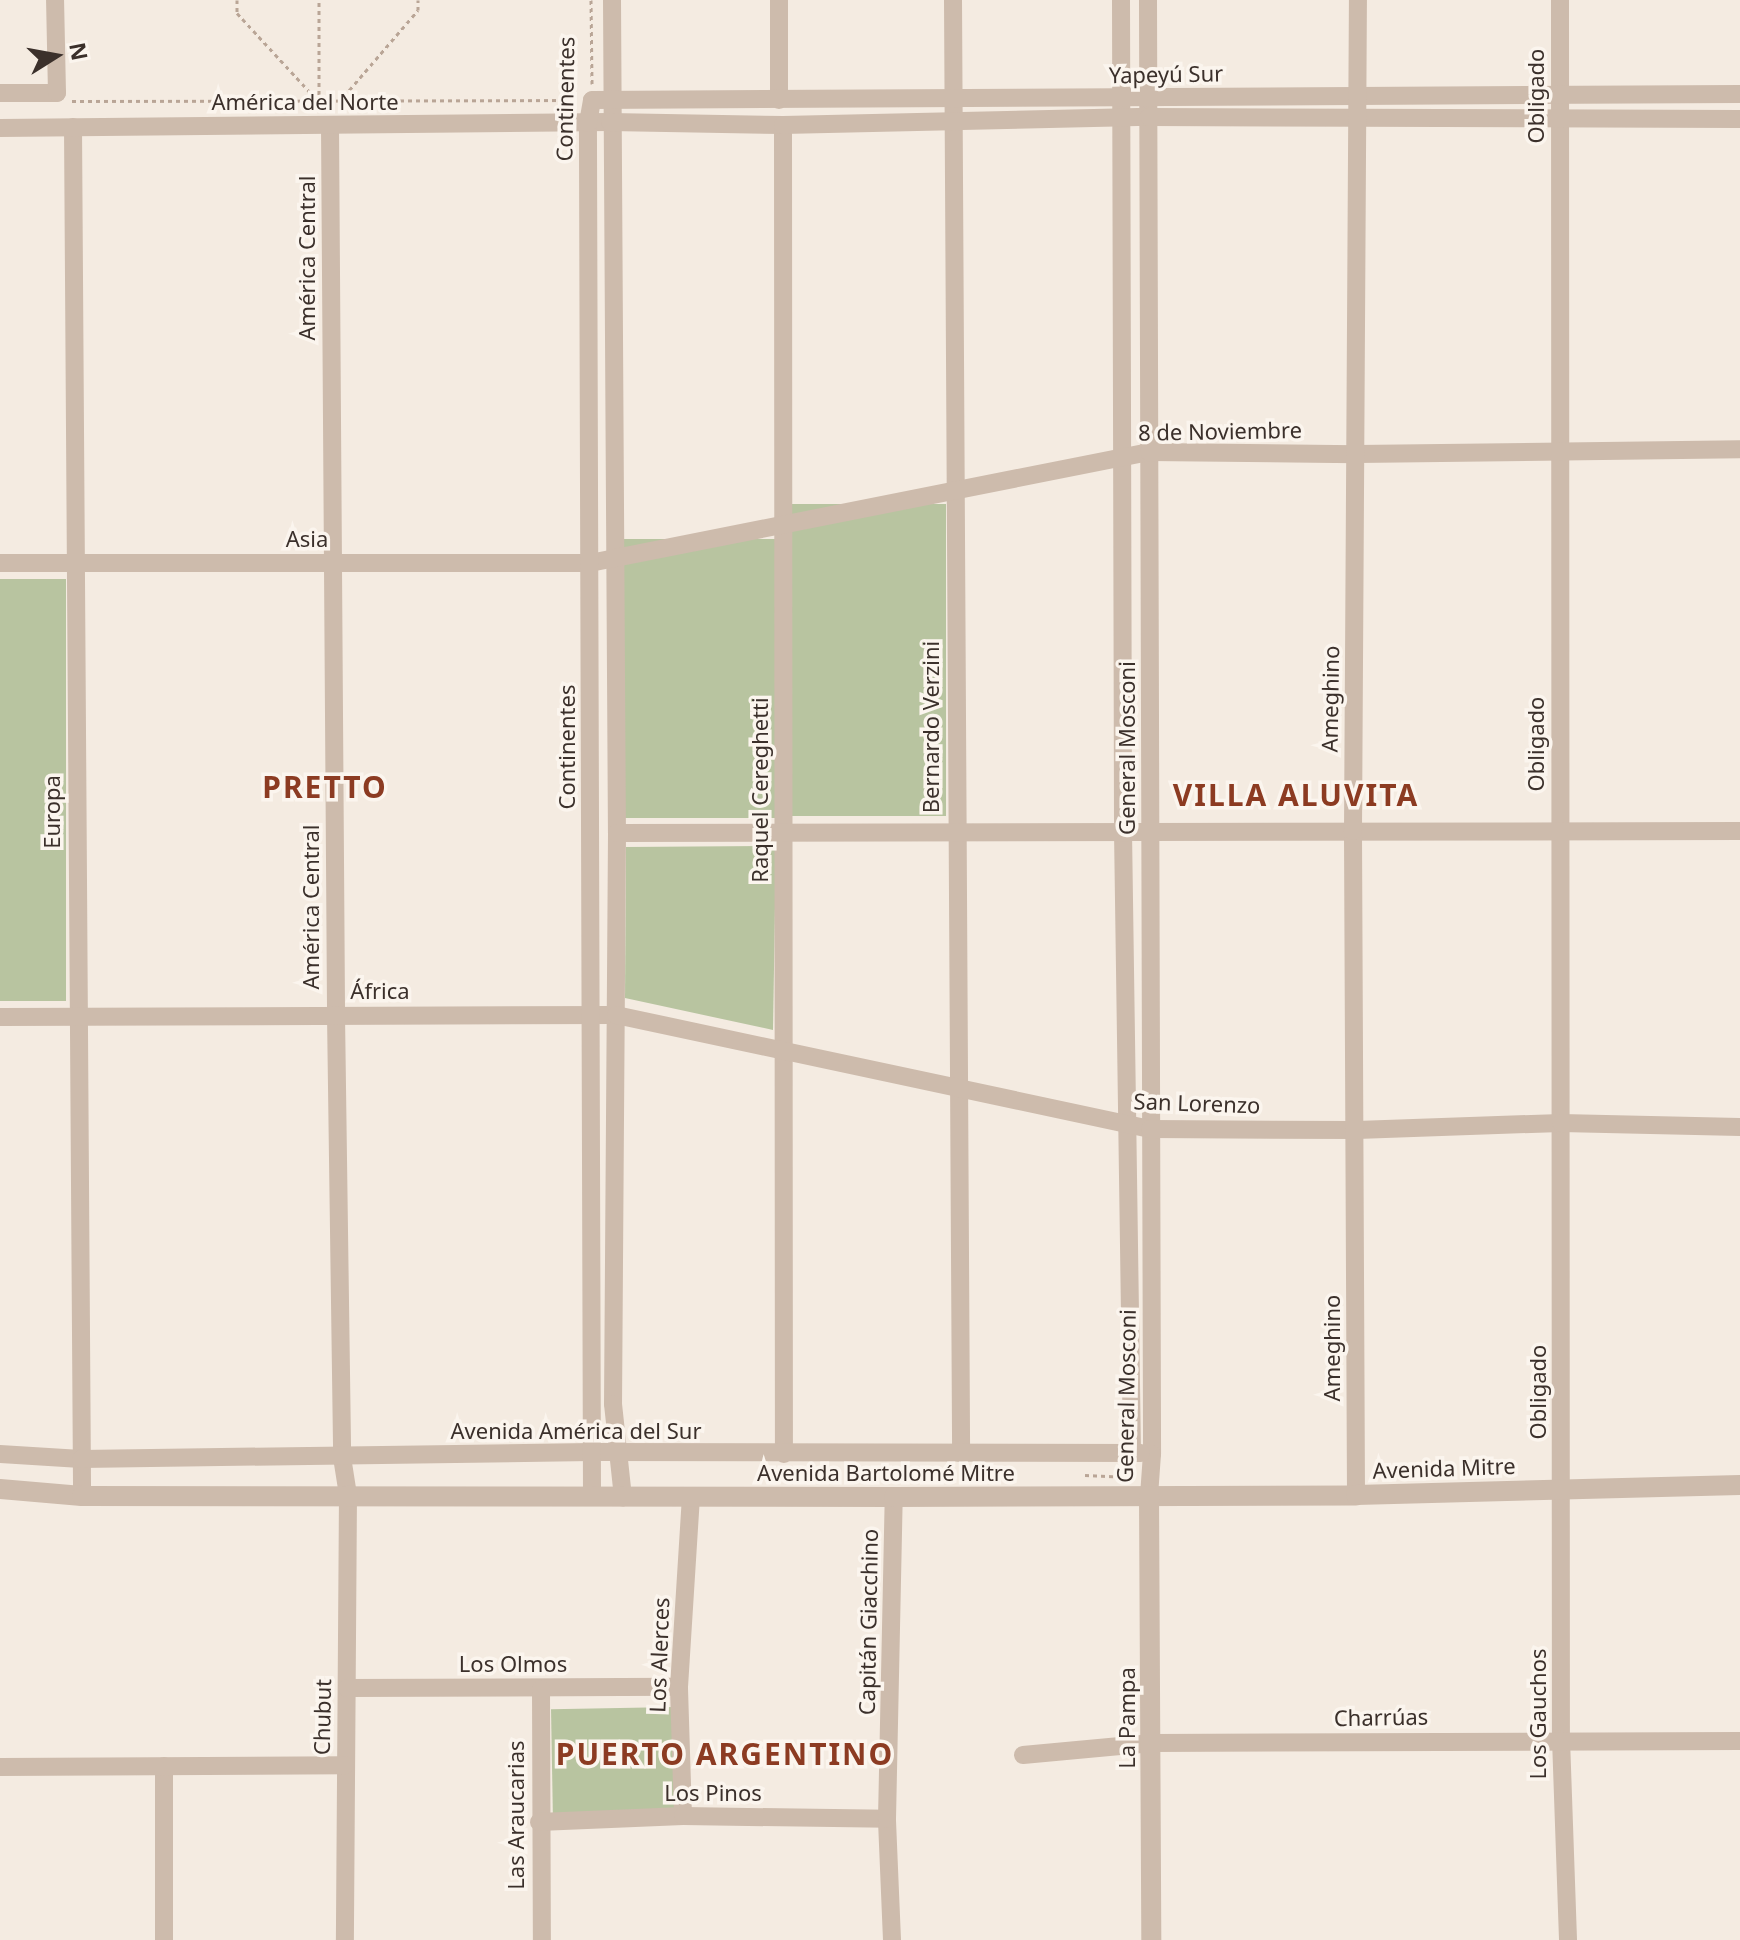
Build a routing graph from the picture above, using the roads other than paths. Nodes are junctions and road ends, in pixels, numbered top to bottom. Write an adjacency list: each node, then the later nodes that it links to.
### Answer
1 (55, 0): 10 (street)
2 (612, 0): 18 (street, Continentes)
3 (779, 0): 19 (street)
4 (953, 0): 15 (street, Bernardo Verzini)
5 (1121, 0): 16 (street, General Mosconi)
6 (1148, 0): 14 (street, General Mosconi)
7 (1358, 0): 13 (street, Ameghino)
8 (1560, 0): 11 (street, Obligado)
9 (0, 93): 10 (street)
10 (22, 93): 32 (street)
11 (1560, 94): 12 (street, Yapeyú Sur); 13 (street, Yapeyú Sur); 21 (street, Obligado)
12 (1740, 94)
13 (1358, 95): 14 (street, Yapeyú Sur); 20 (street, Ameghino)
14 (1149, 98): 16 (street, Yapeyú Sur); 22 (street, General Mosconi)
15 (955, 99): 16 (street, Yapeyú Sur); 19 (street, Yapeyú Sur); 26 (street, Bernardo Verzini)
16 (1121, 99): 23 (street, General Mosconi)
17 (592, 100): 18 (street, Yapeyú Sur); 27 (street, Continentes)
18 (612, 100): 19 (street, Yapeyú Sur); 25 (street, Continentes)
19 (779, 100)
20 (1358, 116): 21 (street, Yapeyú Sur); 22 (street, Yapeyú Sur); 36 (street, Ameghino)
21 (1561, 116): 24 (street, Yapeyú Sur); 35 (street, Obligado)
22 (1149, 117): 23 (street, Yapeyú Sur); 34 (street, General Mosconi)
23 (1122, 119): 26 (street, Yapeyú Sur); 37 (street, General Mosconi)
24 (1740, 119)
25 (610, 122): 27 (street, América del Norte); 28 (street, Yapeyú Sur); 40 (street, Continentes)
26 (953, 122): 28 (street, Yapeyú Sur); 38 (street, Bernardo Verzini)
27 (588, 123): 29 (street, América del Norte); 44 (street, Continentes)
28 (783, 125): 39 (street, Raquel Cereghetti)
29 (330, 126): 30 (street, América del Norte); 43 (street, América Central)
30 (73, 127): 32 (street, América del Norte); 42 (street, Europa)
31 (0, 128): 32 (street, América del Norte)
32 (22, 128)
33 (1740, 449): 35 (street, 8 de Noviembre)
34 (1149, 452): 36 (street, 8 de Noviembre); 37 (street, 8 de Noviembre); 47 (street, General Mosconi)
35 (1558, 453): 36 (street, 8 de Noviembre); 52 (street, Obligado)
36 (1357, 454): 48 (street, Ameghino)
37 (1121, 457): 38 (street, 8 de Noviembre); 46 (street, General Mosconi)
38 (954, 489): 39 (street, 8 de Noviembre); 50 (street, Bernardo Verzini)
39 (782, 526): 40 (street, 8 de Noviembre); 45 (street, Raquel Cereghetti)
40 (615, 558): 44 (street, Asia); 51 (street, Continentes)
41 (0, 563): 42 (street, Asia)
42 (76, 563): 43 (street, Asia); 56 (street, Europa)
43 (333, 563): 44 (street, Asia); 54 (street, América Central)
44 (590, 563): 53 (street, Continentes)
45 (786, 831): 50 (street); 51 (street); 58 (street, Raquel Cereghetti)
46 (1123, 831): 47 (street); 50 (street); 61 (street, General Mosconi)
47 (1151, 831): 48 (street); 63 (street, General Mosconi)
48 (1353, 831): 52 (street); 64 (street, Ameghino)
49 (1740, 831): 52 (street)
50 (956, 832): 59 (street, Bernardo Verzini)
51 (617, 833): 55 (street, Continentes)
52 (1561, 834): 60 (street, Obligado)
53 (593, 1013): 54 (street, África); 55 (street, África); 65 (street, Continentes)
54 (336, 1015): 56 (street, África); 72 (street, América Central)
55 (616, 1015): 58 (street, San Lorenzo); 69 (street, Continentes)
56 (77, 1016): 57 (street, África); 73 (street, Europa)
57 (0, 1017)
58 (782, 1049): 59 (street, San Lorenzo); 70 (street, Raquel Cereghetti)
59 (956, 1087): 61 (street, San Lorenzo); 67 (street, Bernardo Verzini)
60 (1561, 1123): 62 (street, San Lorenzo); 64 (street, San Lorenzo); 75 (street, Obligado)
61 (1126, 1126): 63 (street, San Lorenzo); 66 (street, General Mosconi)
62 (1740, 1127)
63 (1150, 1129): 64 (street, San Lorenzo); 71 (street, General Mosconi)
64 (1357, 1130): 79 (street, Ameghino)
65 (592, 1452): 69 (street, Avenida América del Sur); 72 (street, Avenida América del Sur); 78 (street, Continentes)
66 (1132, 1452): 67 (street, Avenida América del Sur); 71 (street, Avenida América del Sur)
67 (961, 1453): 70 (street, Avenida América del Sur)
68 (0, 1454): 73 (street, Avenida América del Sur)
69 (621, 1454): 70 (street, Avenida América del Sur); 82 (street, Continentes)
70 (784, 1454)
71 (1152, 1454): 81 (street, General Mosconi)
72 (342, 1457): 73 (street, Avenida América del Sur); 77 (street, América Central)
73 (81, 1459): 80 (street, Europa)
74 (1740, 1485): 75 (street, Avenida Mitre)
75 (1563, 1488): 79 (street, Avenida Mitre); 88 (street, Los Gauchos)
76 (0, 1489): 80 (street)
77 (348, 1494): 78 (street); 80 (street); 86 (street, Chubut)
78 (592, 1495): 82 (street)
79 (1356, 1495): 81 (street, Avenida Mitre)
80 (82, 1496)
81 (1149, 1496): 84 (street, Avenida Bartolomé Mitre); 90 (street, La Pampa)
82 (623, 1497): 83 (street, Avenida Bartolomé Mitre)
83 (691, 1497): 84 (street, Avenida Bartolomé Mitre); 85 (street, Los Alerces)
84 (894, 1497): 96 (street, Capitán Giacchino)
85 (679, 1687): 87 (street, Los Olmos); 95 (street, Los Alerces)
86 (347, 1688): 87 (street, Los Olmos); 92 (street, Chubut)
87 (541, 1689): 97 (street, Las Araucarias)
88 (1561, 1739): 89 (street, Charrúas); 90 (street, Charrúas); 103 (street, Los Gauchos)
89 (1740, 1741)
90 (1152, 1743): 91 (street, Charrúas); 102 (street, La Pampa)
91 (1023, 1755)
92 (345, 1765): 93 (street); 99 (street, Chubut)
93 (164, 1766): 94 (street); 98 (street)
94 (0, 1767)
95 (683, 1816): 96 (street, Los Pinos); 97 (street, Los Pinos)
96 (887, 1819): 101 (street, Capitán Giacchino)
97 (539, 1822): 100 (street, Las Araucarias)
98 (164, 1940)
99 (345, 1940)
100 (542, 1940)
101 (892, 1940)
102 (1151, 1940)
103 (1568, 1940)

